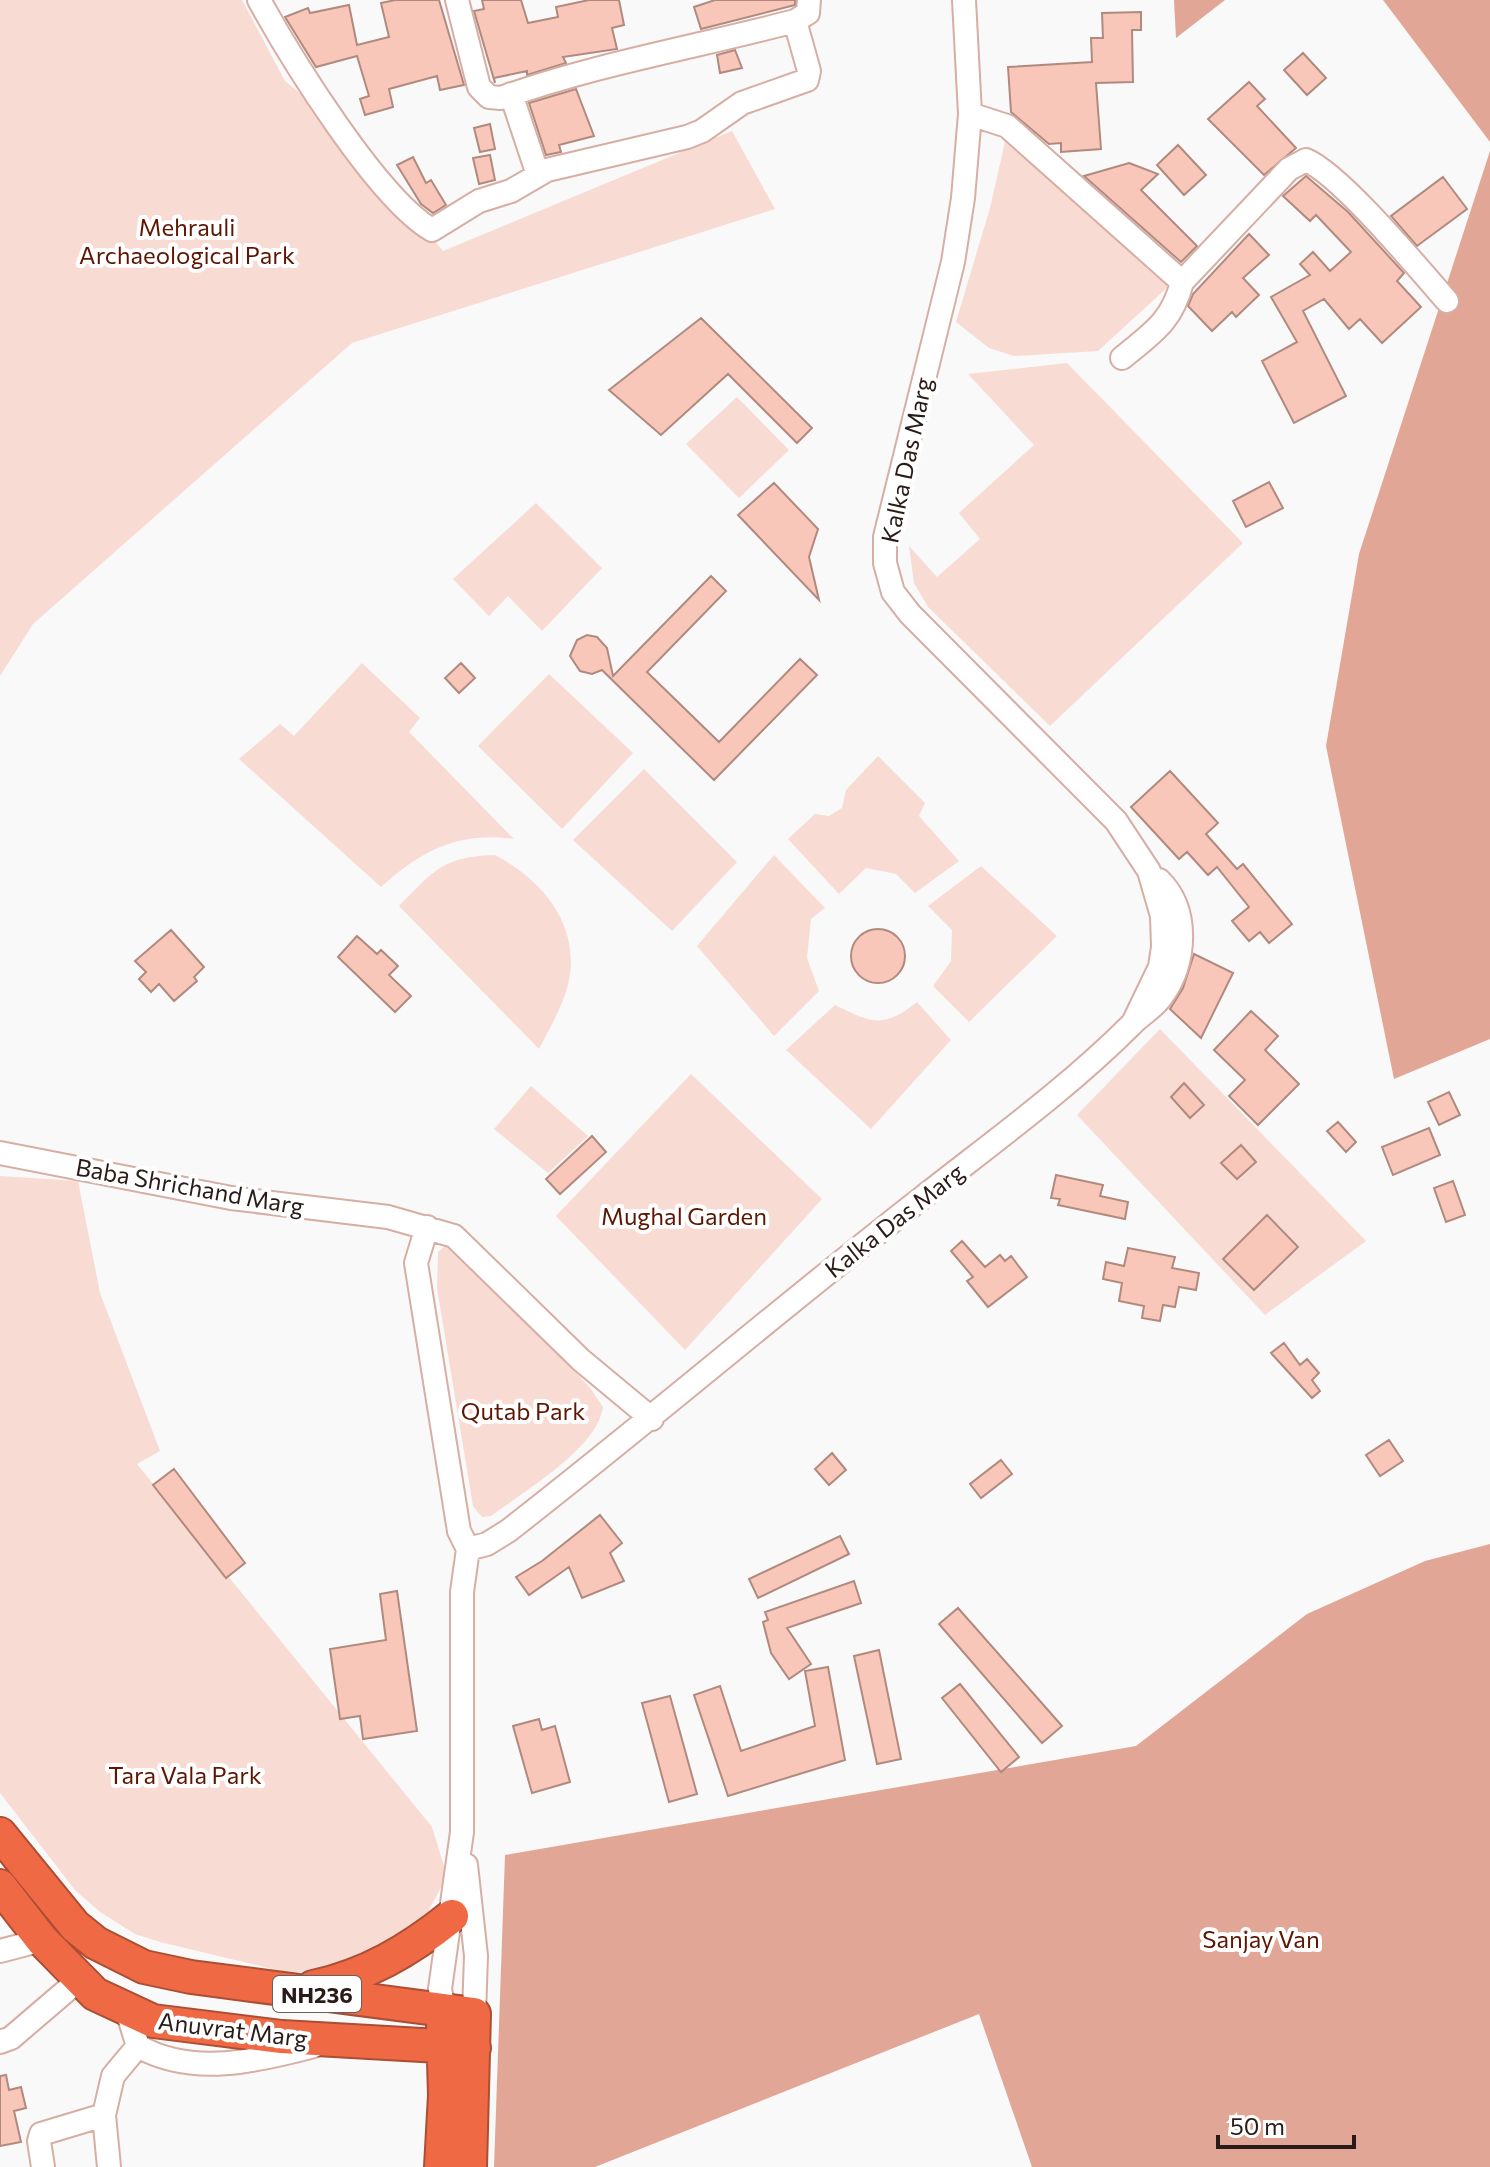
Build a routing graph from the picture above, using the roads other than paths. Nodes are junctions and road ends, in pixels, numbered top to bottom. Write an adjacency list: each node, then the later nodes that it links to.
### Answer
1 (259, 0): 8 (street)
2 (457, 0): 6 (street)
3 (809, 0): 5 (street)
4 (964, 0): 7 (street, Kalka Das Marg)
5 (795, 21): 6 (street); 8 (street)
6 (511, 94): 8 (street)
7 (970, 114): 9 (street); 14 (street, Kalka Das Marg)
8 (538, 175)
9 (1182, 282): 10 (street); 11 (street)
10 (1447, 301)
11 (1122, 358)
12 (0, 1153): 13 (street, Baba Shrichand Marg)
13 (427, 1227): 14 (street, Baba Shrichand Marg); 15 (street)
14 (652, 1419): 15 (street, Kalka Das Marg)
15 (468, 1549): 16 (street)
16 (462, 1832): 19 (street); 25 (street)
17 (0, 1834): 23 (highway, Anuvrat Marg / NH236)
18 (0, 1886): 20 (highway, Anuvrat Marg / NH236)
19 (452, 1916): 23 (highway); 25 (street)
20 (42, 1940): 21 (street); 22 (highway, Anuvrat Marg / NH236)
21 (0, 1951)
22 (80, 1979): 24 (highway, Anuvrat Marg / NH236); 27 (street)
23 (294, 1990): 25 (highway, Anuvrat Marg / NH236)
24 (127, 2011): 26 (highway, Anuvrat Marg / NH236); 28 (street)
25 (459, 2012): 29 (highway); 30 (highway)
26 (333, 2041): 28 (street); 29 (highway, Anuvrat Marg / NH236)
27 (0, 2042)
28 (138, 2046): 31 (street)
29 (441, 2046): 30 (highway, Anuvrat Marg / NH236); 34 (highway)
30 (474, 2048): 35 (highway)
31 (104, 2115): 32 (street); 33 (street)
32 (43, 2167)
33 (109, 2167)
34 (441, 2167)
35 (470, 2167)

